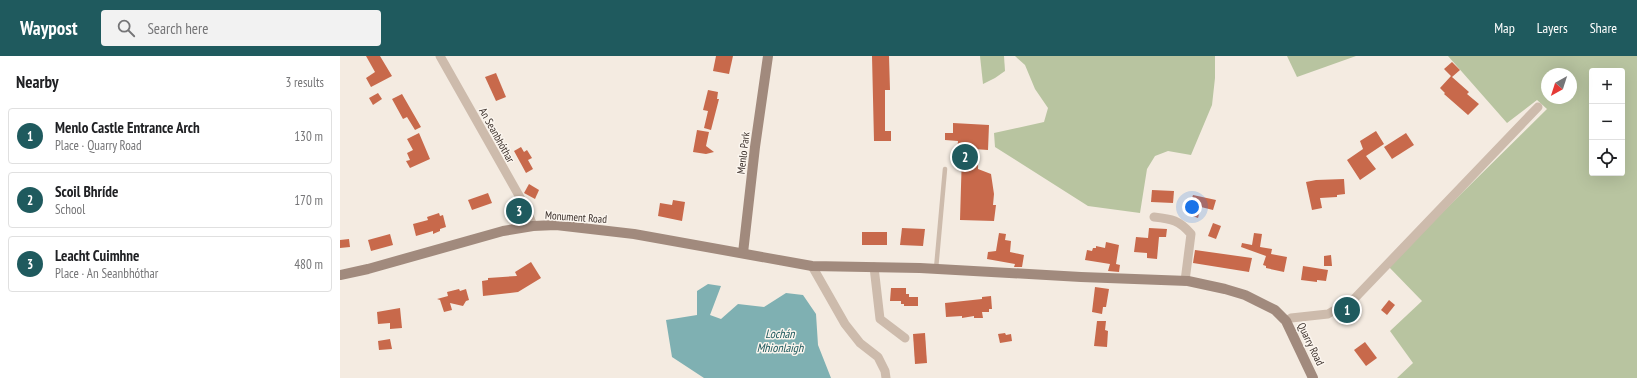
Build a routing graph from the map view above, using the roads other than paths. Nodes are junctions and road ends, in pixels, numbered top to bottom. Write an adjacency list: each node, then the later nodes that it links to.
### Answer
1 (440, 56): 6 (street, An Seanbhóthar)
2 (768, 56): 7 (street, Menlo Park)
3 (1538, 108): 13 (street)
4 (945, 169): 10 (lane)
5 (1154, 217): 12 (street)
6 (533, 226): 7 (street, Monument Road); 11 (street, Monument Road)
7 (743, 253): 8 (street, Monument Road)
8 (812, 266): 9 (street, Monument Road); 15 (street)
9 (874, 267): 10 (street, Monument Road); 14 (street)
10 (936, 269): 12 (street, Monument Road)
11 (340, 275)
12 (1185, 280): 13 (street, Monument Road)
13 (1286, 321): 16 (street, Quarry Road)
14 (905, 338)
15 (886, 378)
16 (1313, 378)

